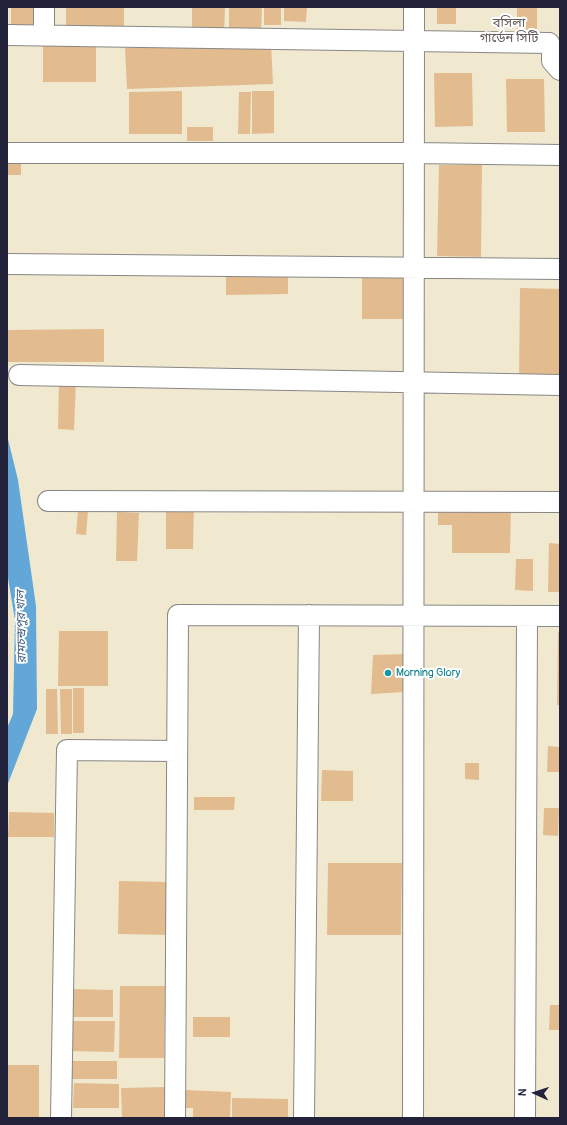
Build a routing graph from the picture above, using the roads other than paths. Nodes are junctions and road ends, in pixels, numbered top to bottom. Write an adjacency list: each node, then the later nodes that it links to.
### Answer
1 (44, 7): 4 (street)
2 (414, 7): 5 (street)
3 (7, 35): 4 (street)
4 (44, 36): 5 (street)
5 (414, 41): 6 (street); 8 (street)
6 (560, 70)
7 (7, 153): 8 (street)
8 (414, 153): 9 (street); 11 (street)
9 (560, 155)
10 (7, 264): 11 (street)
11 (414, 268): 12 (street); 14 (street)
12 (560, 269)
13 (19, 375): 14 (street)
14 (414, 383): 15 (street); 17 (street)
15 (560, 386)
16 (48, 501): 17 (street)
17 (414, 502): 18 (street); 20 (street)
18 (560, 502)
19 (309, 615): 20 (street); 23 (street); 26 (street)
20 (414, 616): 21 (street); 27 (street)
21 (527, 616): 22 (street); 28 (street)
22 (560, 616)
23 (177, 751): 24 (street); 25 (street)
24 (61, 1118)
25 (175, 1118)
26 (304, 1118)
27 (413, 1118)
28 (525, 1118)

